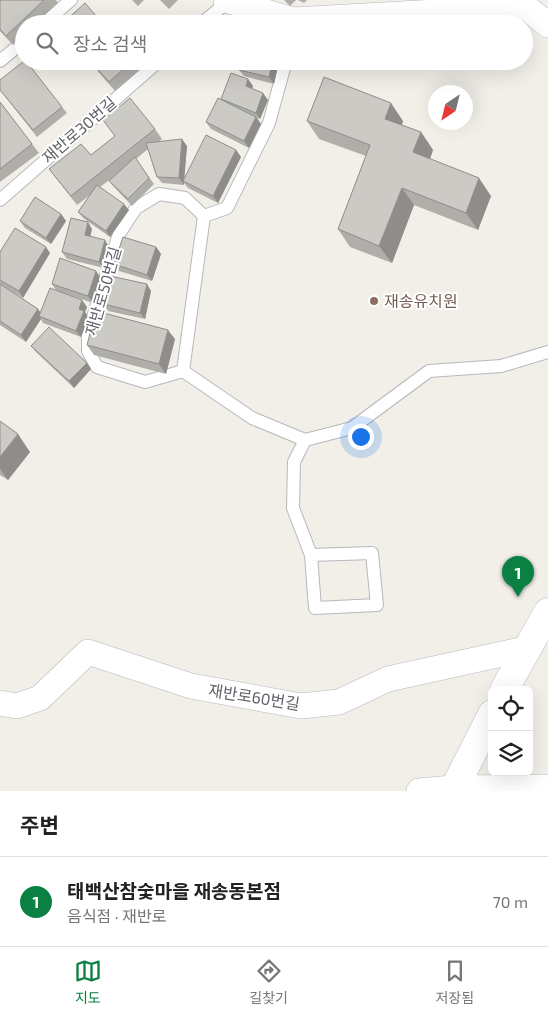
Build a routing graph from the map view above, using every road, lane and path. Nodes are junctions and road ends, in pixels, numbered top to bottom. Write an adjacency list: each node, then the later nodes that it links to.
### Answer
1 (71, 0): 4 (lane)
2 (228, 0): 5 (lane); 6 (street)
3 (524, 3): 7 (street); 8 (street)
4 (54, 15)
5 (212, 15)
6 (272, 15)
7 (378, 15)
8 (548, 25)
9 (15, 48): 10 (lane)
10 (0, 61)
11 (148, 70): 13 (lane, 재반로30번길)
12 (284, 70): 14 (lane)
13 (0, 200)
14 (204, 216): 16 (lane); 16 (lane, 재반로50번길)
15 (548, 352): 17 (lane)
16 (183, 371): 17 (lane)
17 (305, 440): 18 (lane)
18 (311, 555): 18 (lane)
19 (548, 612): 20 (main road)
20 (526, 649): 21 (main road); 22 (street, 재반로60번길)
21 (506, 686)
22 (0, 703)
23 (488, 722): 25 (main road)
24 (548, 787): 25 (street)
25 (453, 789): 26 (street)
26 (420, 791)

